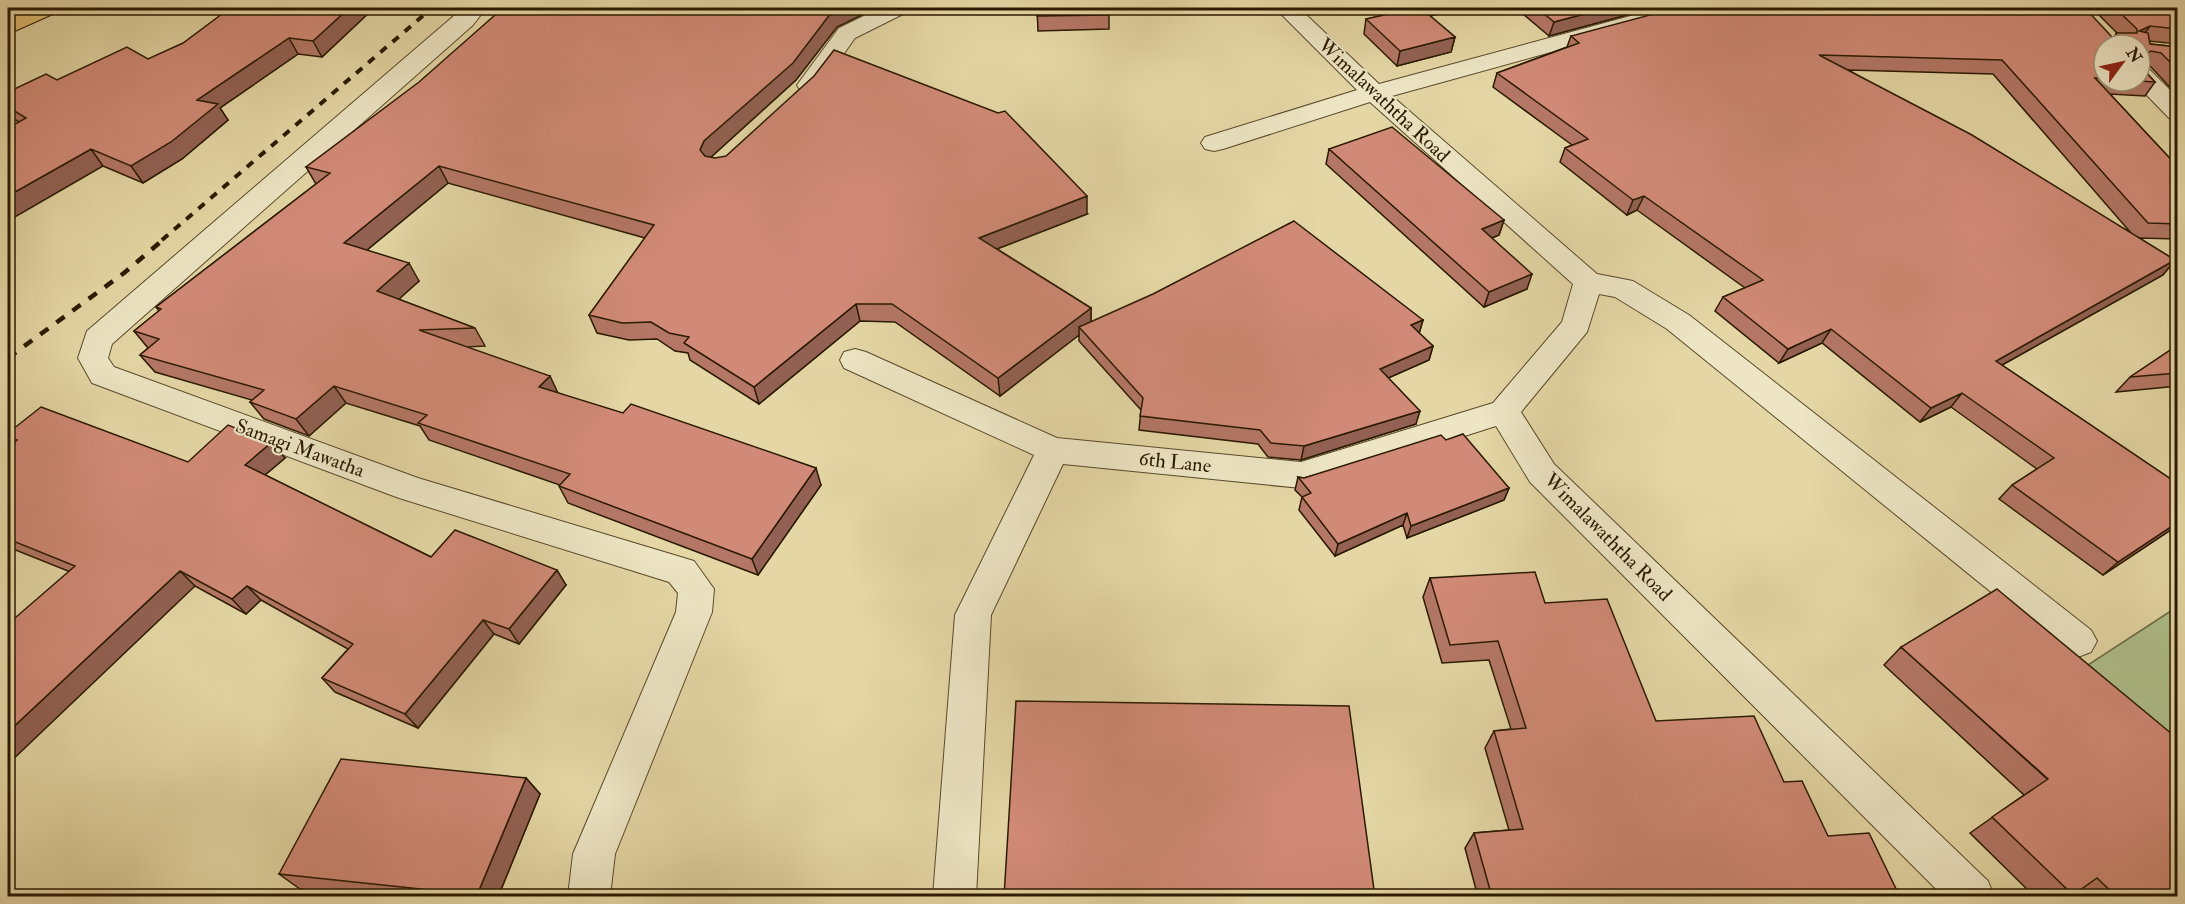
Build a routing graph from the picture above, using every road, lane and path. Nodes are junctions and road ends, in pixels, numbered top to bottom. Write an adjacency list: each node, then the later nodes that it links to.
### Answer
1 (47, 8): 6 (main road)
2 (475, 8): 17 (street, Samagi Mawatha)
3 (897, 8): 9 (street)
4 (1286, 8): 8 (street, Wimalawaththa Road)
5 (1684, 8): 8 (street)
6 (8, 27)
7 (2152, 86): 10 (street)
8 (1374, 93): 11 (street); 12 (street, Wimalawaththa Road)
9 (790, 103)
10 (2178, 113)
11 (1214, 143)
12 (1588, 282): 14 (street); 16 (street)
13 (855, 360): 15 (street, 6th Lane)
14 (1504, 411): 15 (street, 6th Lane); 19 (street, Wimalawaththa Road)
15 (1053, 450): 18 (street)
16 (2078, 641)
17 (589, 897)
18 (954, 897)
19 (1973, 897)

